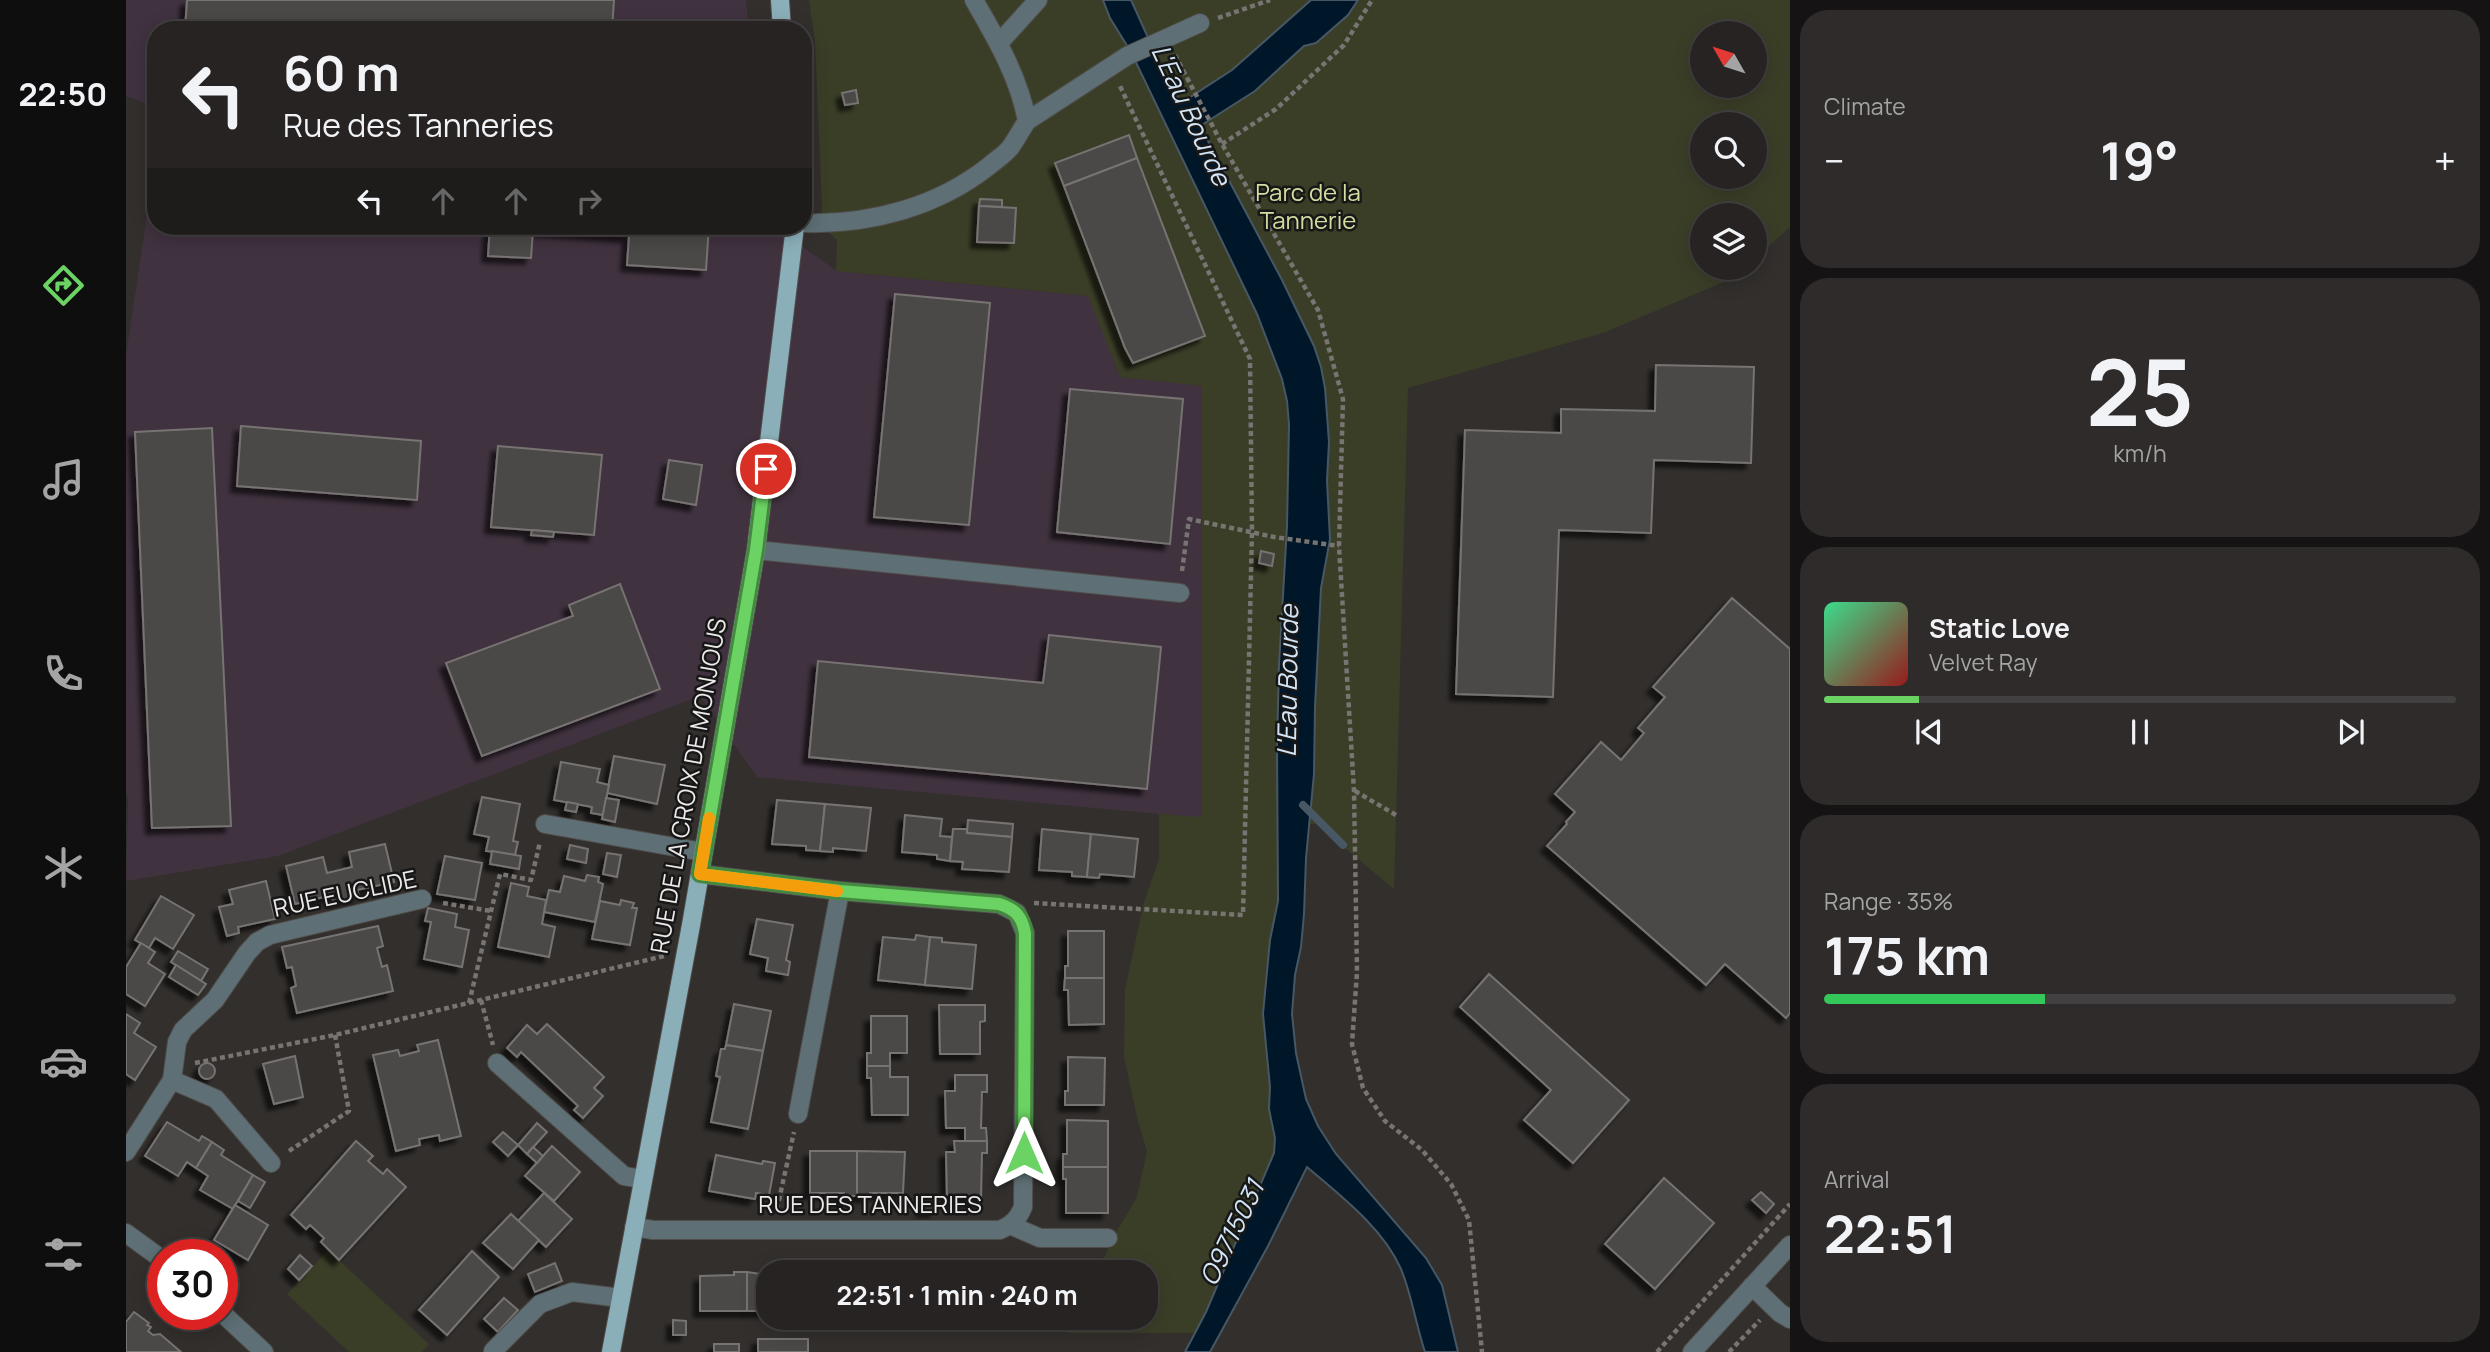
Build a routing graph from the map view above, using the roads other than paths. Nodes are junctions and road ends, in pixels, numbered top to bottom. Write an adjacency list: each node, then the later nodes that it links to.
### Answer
1 (780, 0): 4 (main road)
2 (974, 0): 6 (street)
3 (1038, 0): 6 (street)
4 (781, 21)
5 (1200, 23): 7 (street)
6 (999, 43): 7 (street)
7 (1027, 121): 8 (street)
8 (812, 223)
9 (794, 235): 10 (main road, RUE DE LA CROIX DE MONJOUS)
10 (756, 550): 11 (street); 13 (main road, RUE DE LA CROIX DE MONJOUS)
11 (1180, 593)
12 (545, 824): 13 (street)
13 (703, 852): 14 (main road, RUE DE LA CROIX DE MONJOUS)
14 (700, 874): 15 (street); 22 (main road, RUE DE LA CROIX DE MONJOUS)
15 (840, 891): 19 (street); 23 (street, RUE DES TANNERIES)
16 (422, 899): 18 (street, RUE EUCLIDE)
17 (497, 1063): 22 (street)
18 (172, 1080): 20 (street, RUE EUCLIDE); 21 (street)
19 (798, 1114)
20 (126, 1152)
21 (271, 1163)
22 (642, 1179): 24 (main road, RUE DE LA CROIX DE MONJOUS)
23 (1010, 1225): 24 (street, RUE DES TANNERIES); 26 (street)
24 (635, 1227): 30 (main road, RUE DE LA CROIX DE MONJOUS)
25 (126, 1233): 28 (street)
26 (1108, 1238)
27 (1790, 1245): 29 (street)
28 (147, 1248)
29 (1752, 1286): 31 (street); 36 (street)
30 (621, 1298): 33 (street); 35 (main road, RUE DE LA CROIX DE MONJOUS)
31 (1790, 1319)
32 (238, 1328): 34 (street)
33 (494, 1351)
34 (264, 1352)
35 (611, 1352)
36 (1692, 1352)

